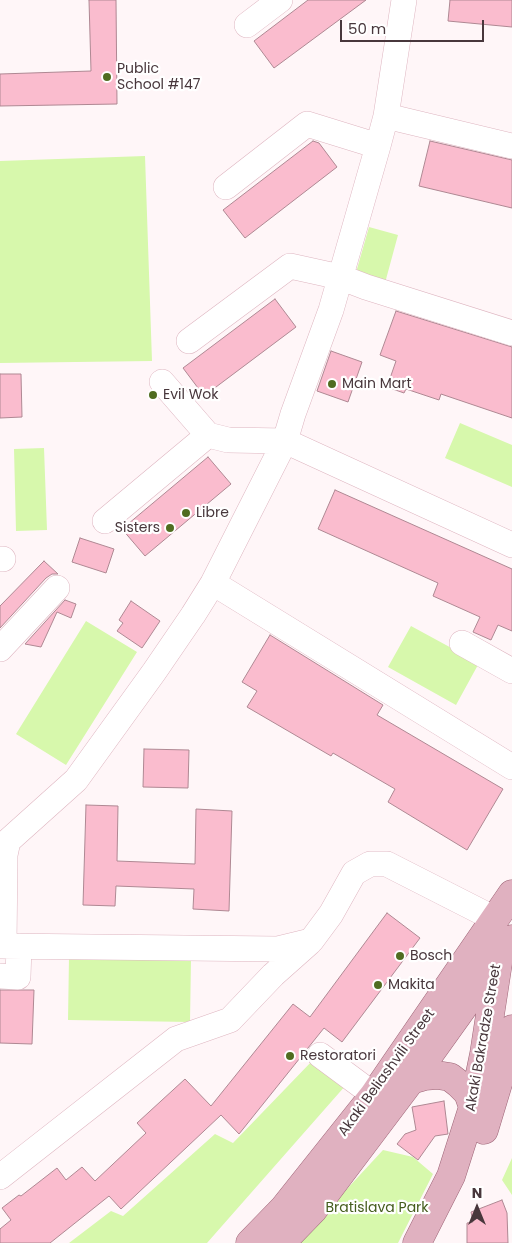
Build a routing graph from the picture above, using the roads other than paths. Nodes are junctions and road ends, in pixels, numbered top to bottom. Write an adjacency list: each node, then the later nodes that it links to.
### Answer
1 (280, 0): 3 (lane)
2 (404, 0): 4 (lane)
3 (247, 25)
4 (386, 116): 5 (lane); 6 (lane)
5 (378, 146): 7 (lane); 8 (lane)
6 (512, 146)
7 (226, 187)
8 (340, 277): 9 (lane); 10 (lane); 13 (lane)
9 (512, 333)
10 (189, 341)
11 (162, 382): 12 (lane)
12 (208, 435): 13 (lane); 14 (lane)
13 (285, 441): 15 (lane); 16 (lane)
14 (105, 521)
15 (512, 545)
16 (213, 583): 21 (lane); 22 (lane)
17 (57, 588): 19 (lane)
18 (462, 643): 20 (lane)
19 (0, 649)
20 (512, 671)
21 (512, 767)
22 (4, 840): 25 (lane)
23 (503, 924): 24 (lane); 29 (main road, Akaki Beliashvili Street); 30 (main road, Akaki Beliashvili Street); 31 (main road, Akaki Bakradze Street)
24 (311, 941): 25 (lane); 32 (lane)
25 (8, 946): 26 (lane)
26 (0, 976)
27 (512, 1029): 36 (main road, Akaki Bakradze Street)
28 (320, 1055): 30 (lane)
29 (411, 1080): 31 (main road); 34 (main road, Akaki Beliashvili Street)
30 (374, 1095): 33 (main road, Akaki Beliashvili Street)
31 (473, 1107): 35 (main road, Akaki Bakradze Street)
32 (0, 1177)
33 (250, 1243)
34 (281, 1243)
35 (417, 1243)
36 (433, 1243)

